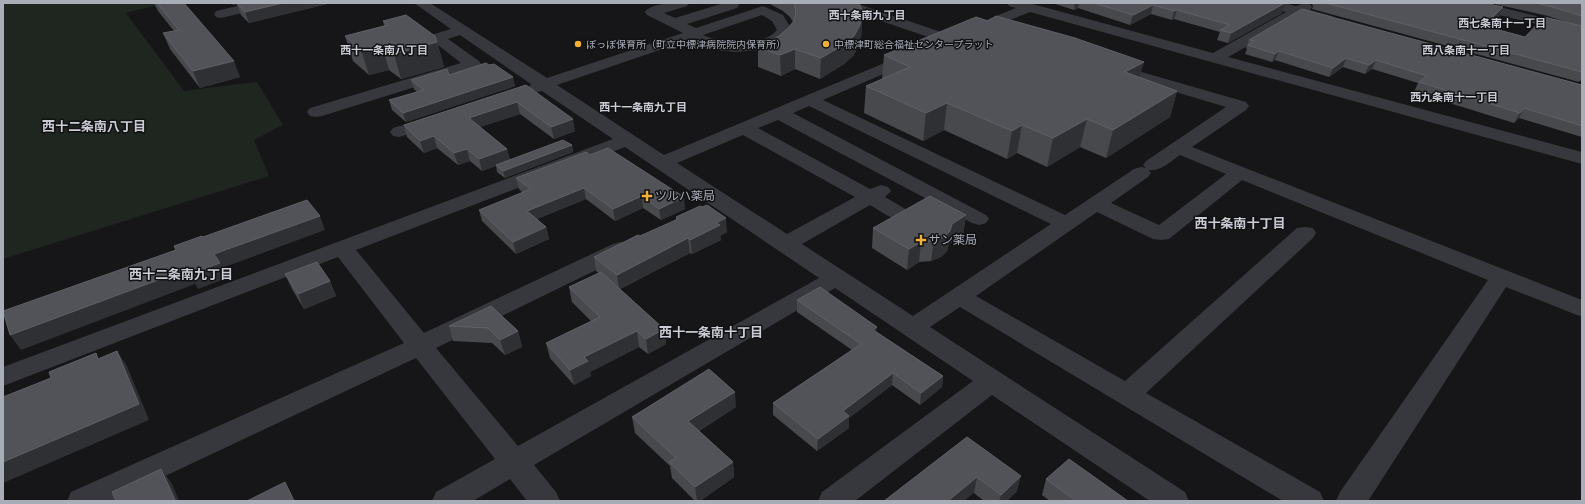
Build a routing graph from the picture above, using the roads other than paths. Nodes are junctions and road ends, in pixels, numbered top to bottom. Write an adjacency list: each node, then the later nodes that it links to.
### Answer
1 (267, 3): 12 (street)
2 (421, 3): 17 (street)
3 (682, 3): 14 (street)
4 (842, 3): 21 (street)
5 (1268, 3): 11 (street)
6 (1312, 3): 11 (street)
7 (1466, 3): 10 (street)
8 (730, 4): 13 (street); 14 (street)
9 (1022, 5): 16 (street); 22 (street)
10 (1487, 5): 18 (street)
11 (1298, 11): 15 (street); 22 (street)
12 (221, 14)
13 (753, 14): 19 (street); 19 (street)
14 (674, 23): 19 (street)
15 (1344, 24)
16 (976, 29): 20 (street); 21 (street)
17 (463, 30): 24 (street); 27 (street)
18 (1582, 31)
19 (692, 34): 24 (street)
20 (999, 36)
21 (951, 40): 26 (street)
22 (1215, 58): 34 (street)
23 (1097, 64): 33 (street)
24 (546, 84): 25 (street); 32 (street)
25 (524, 92)
26 (809, 100): 28 (street); 35 (street)
27 (316, 112)
28 (779, 113): 30 (street); 38 (street)
29 (450, 116): 31 (street)
30 (744, 128): 36 (street); 39 (street)
31 (398, 132)
32 (626, 140): 36 (street); 47 (street)
33 (1178, 148): 37 (street); 40 (street)
34 (1582, 158)
35 (936, 161): 38 (street); 43 (street)
36 (661, 163): 46 (street)
37 (1239, 173): 40 (street); 49 (street)
38 (902, 179): 39 (street); 42 (street)
39 (870, 197): 41 (street); 46 (street)
40 (1096, 204): 43 (street)
41 (902, 214)
42 (979, 219)
43 (1066, 223): 50 (street)
44 (1306, 233): 56 (street)
45 (641, 239): 53 (street)
46 (785, 244): 48 (street)
47 (342, 248): 53 (street); 54 (street)
48 (837, 277): 52 (street); 57 (street)
49 (1501, 277): 51 (street); 64 (street)
50 (959, 296): 52 (street); 56 (street)
51 (1582, 309)
52 (912, 327): 55 (street)
53 (419, 346): 57 (street); 58 (street)
54 (3, 377)
55 (992, 381): 61 (street); 62 (street)
56 (1127, 394): 63 (street)
57 (514, 462): 59 (street); 60 (street)
58 (82, 501)
59 (447, 501)
60 (546, 501)
61 (833, 501)
62 (1174, 501)
63 (1309, 501)
64 (1351, 501)

